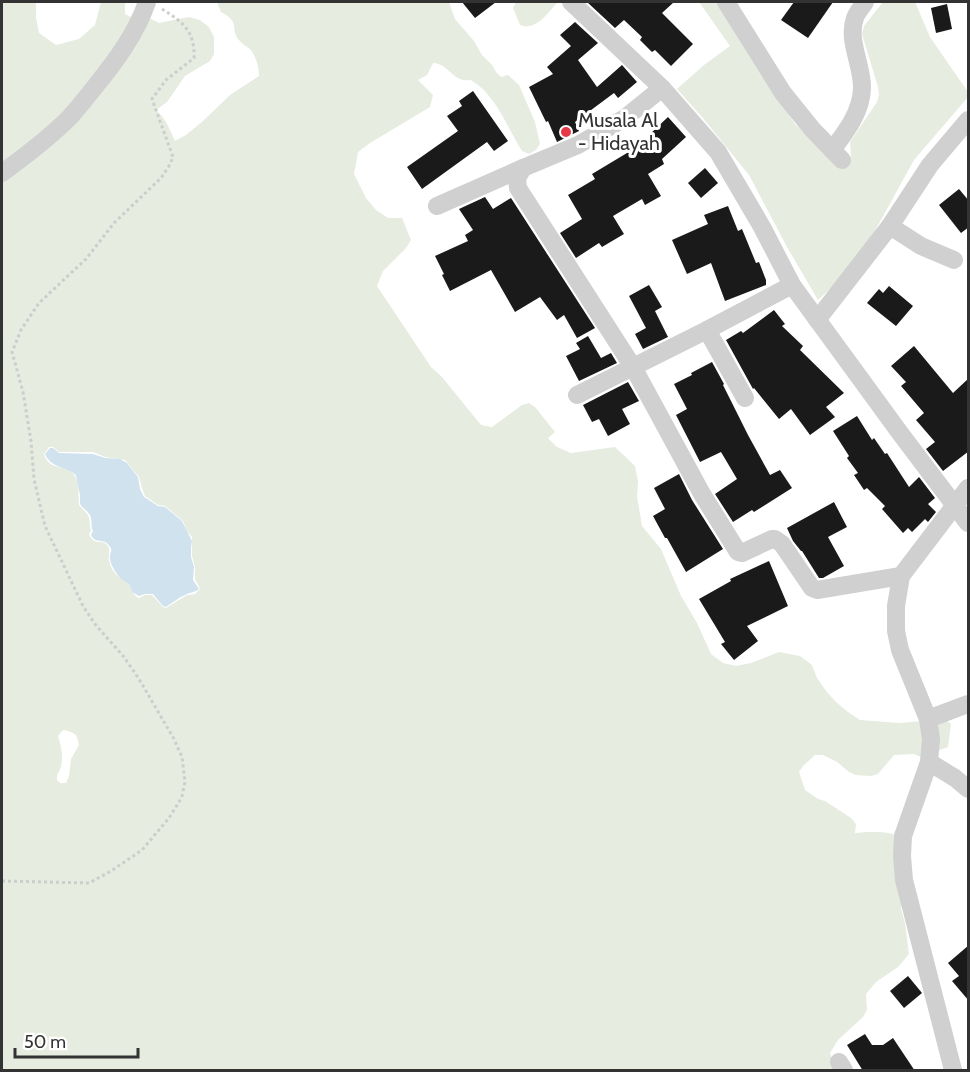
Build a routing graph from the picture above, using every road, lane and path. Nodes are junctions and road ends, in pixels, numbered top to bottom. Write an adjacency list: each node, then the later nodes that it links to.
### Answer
1 (571, 2): 5 (street)
2 (726, 2): 3 (street)
3 (865, 2)
4 (153, 4): 8 (street); 26 (path)
5 (662, 88): 7 (street); 12 (street)
6 (969, 120): 10 (street)
7 (523, 168): 9 (street); 15 (street)
8 (2, 173)
9 (437, 206)
10 (890, 226): 11 (street); 13 (street)
11 (954, 260)
12 (792, 285): 13 (street); 14 (street)
13 (817, 320): 19 (street)
14 (707, 330): 15 (street); 17 (street)
15 (633, 367): 16 (street); 21 (street)
16 (577, 394)
17 (745, 398)
18 (969, 488): 19 (street)
19 (955, 504): 20 (street); 21 (street)
20 (969, 523)
21 (901, 576): 23 (street)
22 (969, 704): 23 (street)
23 (928, 719): 24 (street)
24 (929, 762): 25 (street); 27 (street)
25 (969, 789)
26 (2, 881)
27 (953, 1071)

